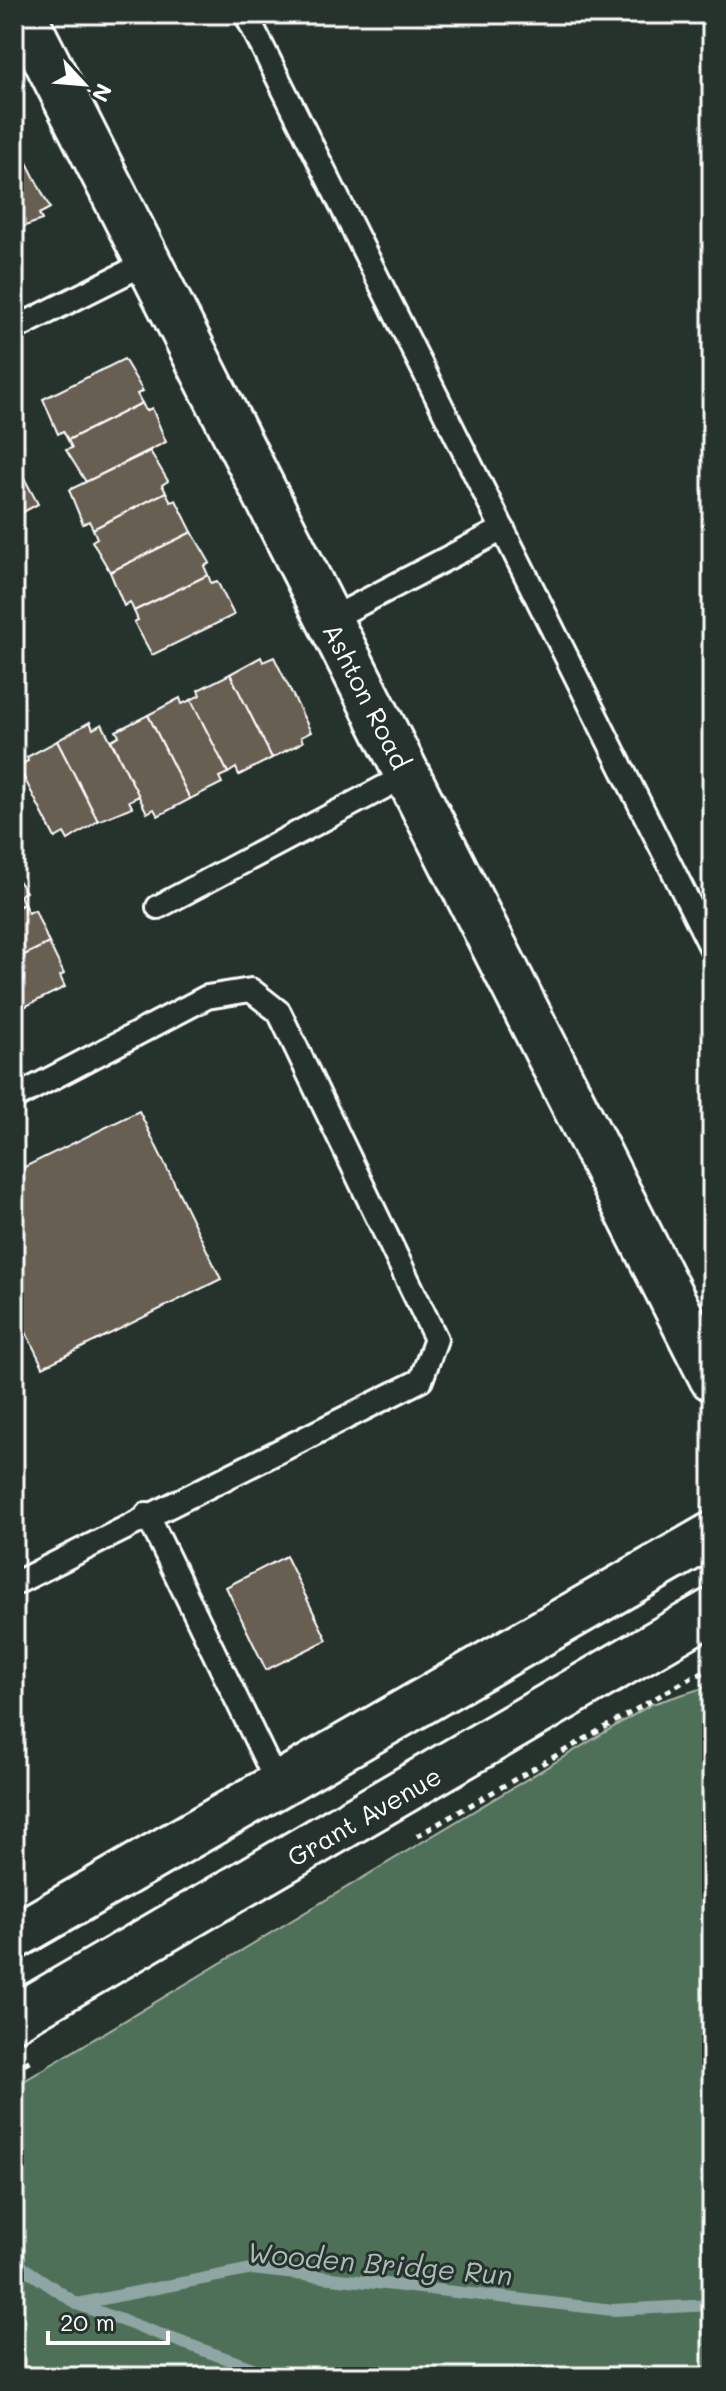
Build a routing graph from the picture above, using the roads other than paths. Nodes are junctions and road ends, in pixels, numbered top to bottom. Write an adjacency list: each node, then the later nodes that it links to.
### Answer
1 (23, 14): 3 (main road, Ashton Road)
2 (246, 14): 5 (lane)
3 (148, 262): 4 (lane); 6 (main road, Ashton Road)
4 (14, 329)
5 (503, 529): 6 (lane); 9 (lane)
6 (329, 620): 7 (main road, Ashton Road)
7 (407, 775): 8 (lane); 11 (main road, Ashton Road)
8 (158, 907)
9 (712, 949)
10 (14, 1098): 12 (lane)
11 (712, 1378)
12 (147, 1514): 14 (lane); 16 (lane)
13 (712, 1535): 16 (main road)
14 (14, 1584)
15 (712, 1611): 18 (main road, Grant Avenue)
16 (278, 1785): 17 (main road)
17 (14, 1937)
18 (14, 2018)

